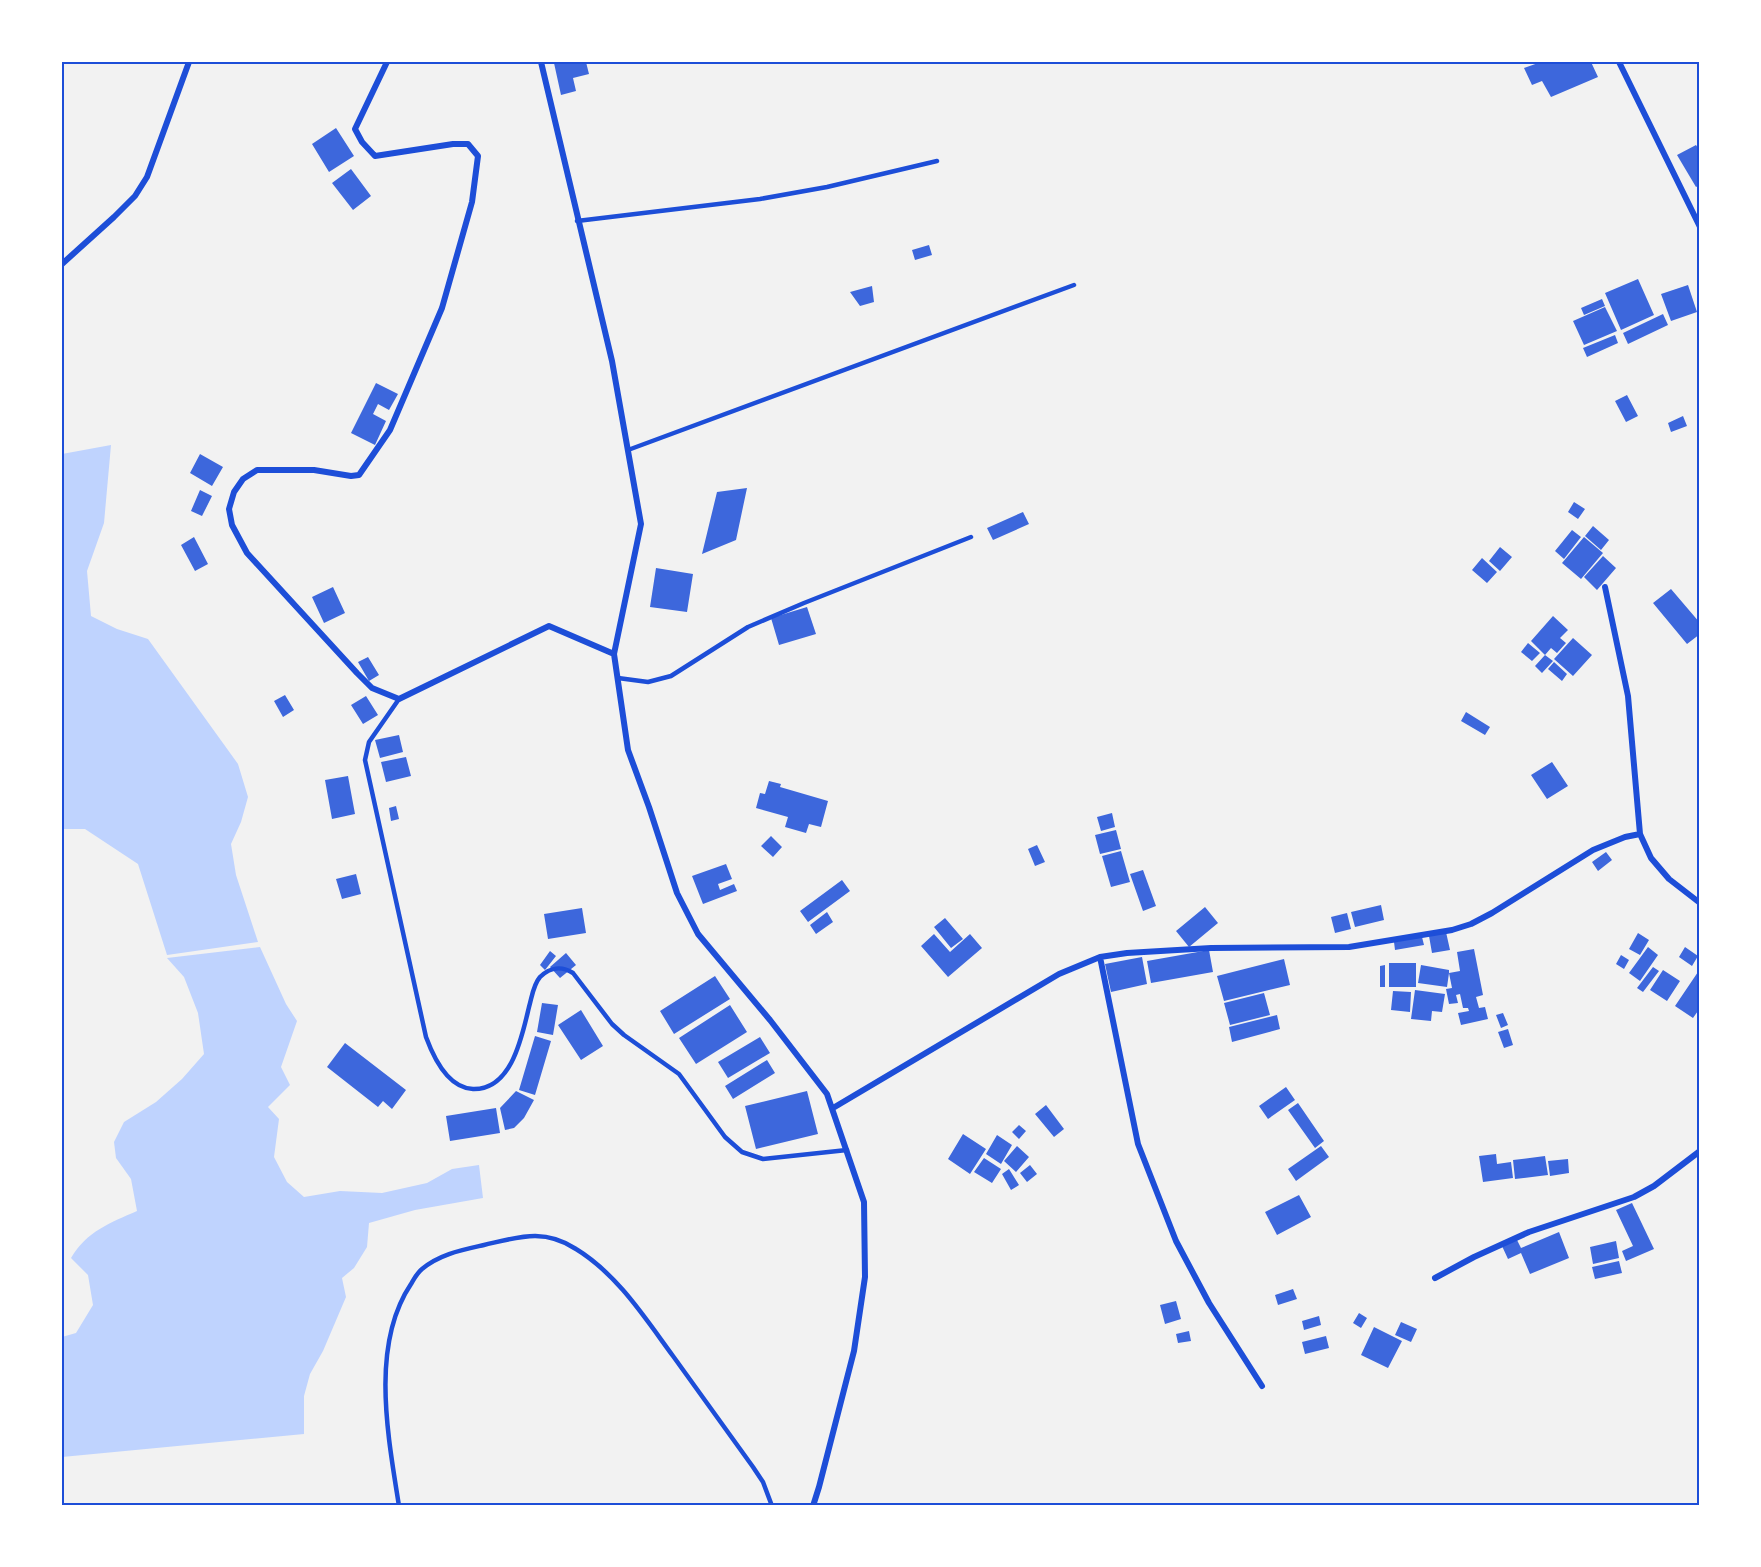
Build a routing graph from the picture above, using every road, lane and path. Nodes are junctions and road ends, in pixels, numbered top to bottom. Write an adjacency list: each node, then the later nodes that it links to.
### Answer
1 (189, 62): 8 (street)
2 (387, 62): 15 (street)
3 (540, 62): 6 (street)
4 (1619, 62): 7 (street)
5 (937, 161): 6 (lane)
6 (577, 221): 10 (street)
7 (1700, 227)
8 (62, 264)
9 (1074, 285): 10 (lane)
10 (628, 450): 13 (street)
11 (970, 537): 14 (lane)
12 (1605, 587): 16 (street)
13 (614, 654): 14 (street); 15 (street)
14 (618, 678): 19 (street)
15 (399, 699): 20 (lane)
16 (1640, 834): 17 (street); 18 (street)
17 (1700, 903)
18 (1100, 957): 19 (street); 23 (street)
19 (833, 1108): 20 (street)
20 (847, 1150): 26 (street)
21 (1700, 1151): 22 (street)
22 (1435, 1278)
23 (1262, 1386)
24 (399, 1506): 25 (lane)
25 (772, 1506)
26 (813, 1506)

